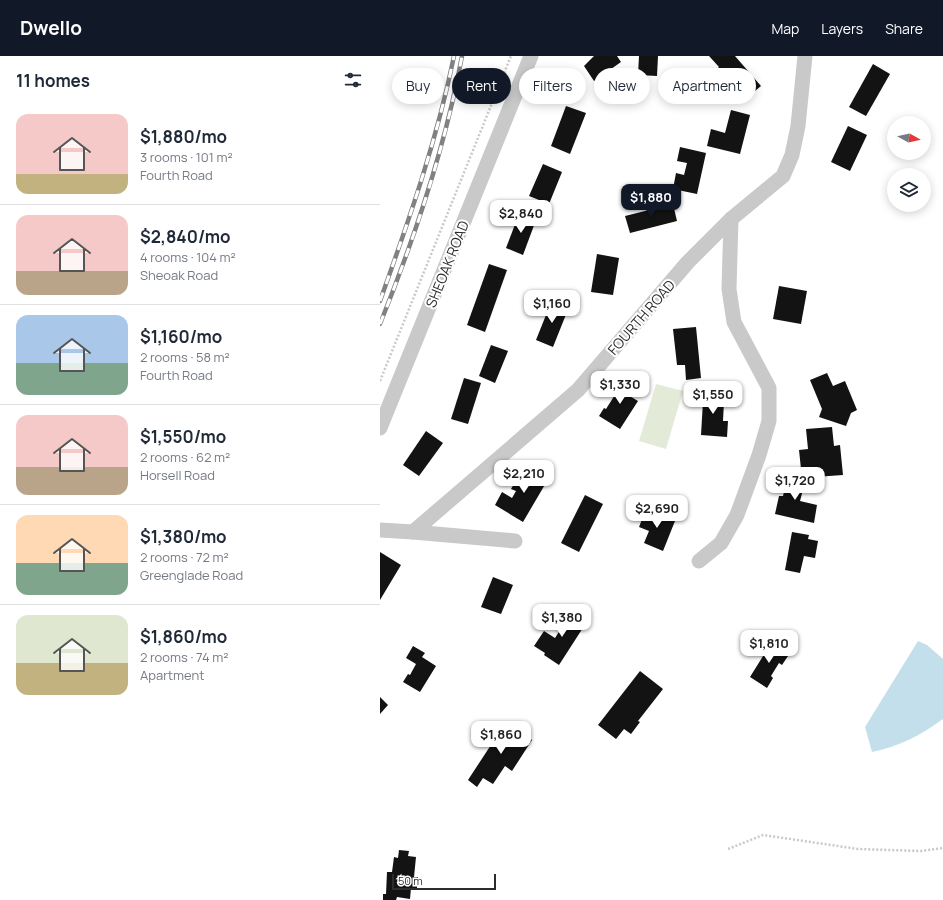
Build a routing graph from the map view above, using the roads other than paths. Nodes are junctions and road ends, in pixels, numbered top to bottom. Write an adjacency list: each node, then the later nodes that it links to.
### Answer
1 (531, 56): 4 (street, SHEOAK ROAD)
2 (805, 56): 3 (street, FOURTH ROAD)
3 (731, 219): 6 (street, FOURTH ROAD); 8 (street)
4 (380, 428)
5 (380, 530): 6 (street)
6 (413, 532): 7 (street)
7 (515, 540)
8 (699, 561)

